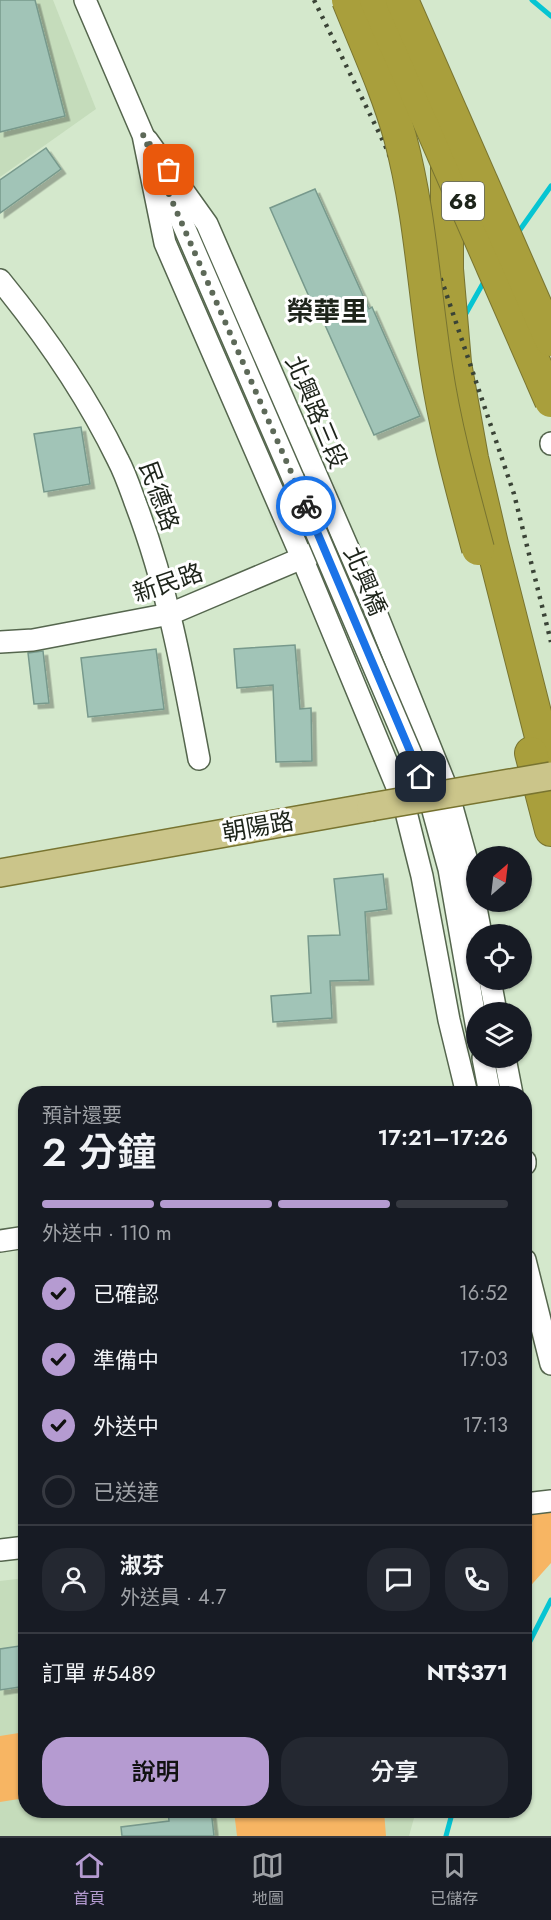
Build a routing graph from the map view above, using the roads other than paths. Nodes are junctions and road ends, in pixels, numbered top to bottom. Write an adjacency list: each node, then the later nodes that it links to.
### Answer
1 (85, 0): 6 (street, 北興路三段)
2 (348, 0): 17 (highway, bridge)
3 (376, 0): 9 (highway, 68, bridge)
4 (402, 0): 8 (highway, 68, bridge)
5 (418, 0): 15 (highway, bridge)
6 (143, 135): 10 (street, 北興路三段); 11 (street, 北興路三段); 16 (street, 北興橋, bridge)
7 (0, 280): 12 (street, 民德路)
8 (551, 340)
9 (551, 401)
10 (344, 540): 11 (street, 新民路); 16 (street, 北興路三段)
11 (302, 558): 12 (street, 新民路); 16 (street, 北興路三段)
12 (170, 614): 13 (street, 新民路); 14 (street, 民德路)
13 (0, 642)
14 (199, 759)
15 (551, 776): 16 (main road, 朝陽路, bridge)
16 (426, 796): 18 (main road, 朝陽路, bridge); 19 (street); 20 (street, 北興橋); 23 (street)
17 (551, 830)
18 (0, 873)
19 (479, 924)
20 (472, 1002)
21 (485, 1068): 24 (street)
22 (507, 1068): 25 (street)
23 (464, 1086)
24 (488, 1086)
25 (510, 1086)
26 (18, 1238): 27 (street)
27 (0, 1241)
28 (532, 1288): 29 (street)
29 (551, 1364)
30 (551, 1502): 31 (street)
31 (532, 1503)
32 (18, 1548): 33 (street)
33 (0, 1550)

